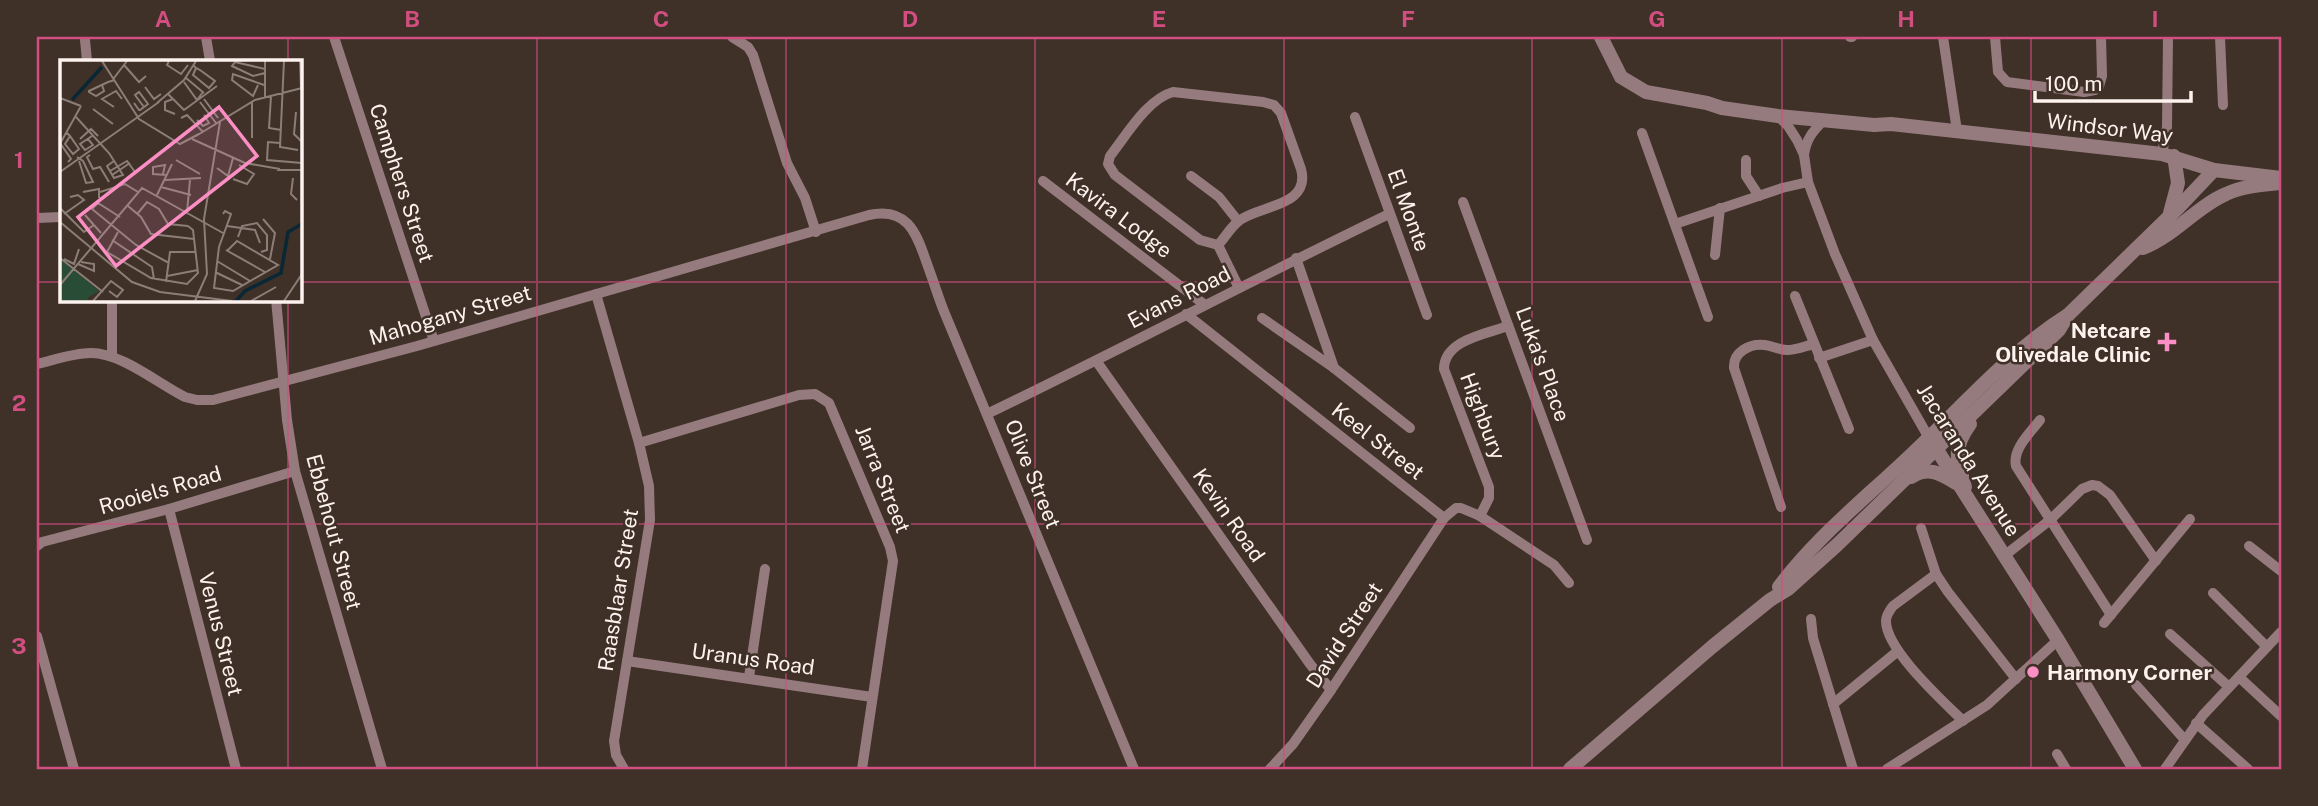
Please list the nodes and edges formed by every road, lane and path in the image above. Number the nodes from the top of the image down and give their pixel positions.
1 (206, 37) edge
2 (334, 37) edge
3 (732, 37) edge
4 (1601, 37) edge
5 (1943, 37) edge
6 (1995, 37) edge
7 (2101, 37) edge
8 (2168, 37) edge
9 (2220, 37) edge
10 (85, 40) dead end
11 (87, 60) edge
12 (210, 60) edge
13 (1707, 103) junction
14 (2223, 105) dead end
15 (1778, 116) junction
16 (1355, 117) dead end
17 (1825, 120) junction
18 (1891, 124) junction
19 (1957, 131) junction
20 (1642, 133) dead end
21 (1804, 155) junction
22 (2168, 155) junction
23 (1746, 160) dead end
24 (2214, 170) junction
25 (1191, 176) dead end
26 (1043, 181) dead end
27 (2281, 181) edge
28 (1808, 182) junction
29 (1759, 196) junction
30 (1463, 201) dead end
31 (1720, 208) junction
32 (879, 213) joint
33 (1389, 214) junction
34 (60, 217) edge
35 (37, 218) edge
36 (2168, 218) junction
37 (1238, 221) junction
38 (1675, 224) junction
39 (816, 232) junction
40 (1218, 245) junction
41 (2133, 252) junction
42 (1715, 255) dead end
43 (1296, 258) junction
44 (1239, 288) junction
45 (596, 295) junction
46 (1795, 296) dead end
47 (112, 301) edge
48 (276, 301) edge
49 (1205, 305) junction
50 (1186, 314) junction
51 (1427, 315) dead end
52 (2068, 315) junction
53 (1708, 317) dead end
54 (1262, 318) dead end
55 (1508, 326) junction
56 (1873, 340) junction
57 (434, 341) junction
58 (1814, 344) junction
59 (112, 356) junction
60 (1819, 358) junction
61 (1097, 362) junction
62 (37, 364) edge
63 (1334, 368) junction
64 (283, 380) junction
65 (1989, 398) junction
66 (987, 414) junction
67 (2040, 420) dead end
68 (1409, 428) dead end
69 (1849, 429) dead end
70 (639, 443) junction
71 (1932, 444) junction
72 (295, 471) junction
73 (1957, 484) junction
74 (1894, 490) junction
75 (1970, 503) junction
76 (1781, 506) dead end
77 (169, 509) junction
78 (1480, 516) junction
79 (1444, 518) junction
80 (2190, 519) dead end
81 (2050, 520) junction
82 (1921, 528) dead end
83 (1587, 540) dead end
84 (37, 546) edge
85 (2249, 546) dead end
86 (2004, 556) junction
87 (2155, 561) junction
88 (765, 569) dead end
89 (2281, 571) edge
90 (1936, 573) junction
91 (1569, 583) dead end
92 (2213, 593) dead end
93 (1770, 600) junction
94 (1811, 619) dead end
95 (2281, 632) edge
96 (2170, 634) dead end
97 (37, 636) edge
98 (2058, 640) junction
99 (2267, 647) junction
100 (1898, 651) junction
101 (628, 661) junction
102 (749, 677) junction
103 (2239, 677) junction
104 (2016, 679) junction
105 (2136, 685) dead end
106 (2229, 687) junction
107 (1331, 690) junction
108 (872, 697) junction
109 (1833, 704) junction
110 (2281, 716) edge
111 (1625, 720) junction
112 (1963, 721) junction
113 (2196, 723) junction
114 (2185, 740) junction
115 (2057, 754) dead end
116 (2240, 767) edge
117 (74, 769) edge
118 (236, 769) edge
119 (382, 769) edge
120 (624, 769) edge
121 (862, 769) edge
122 (1134, 769) edge
123 (1270, 769) edge
124 (1558, 769) edge
125 (1570, 769) edge
126 (1853, 769) edge
127 (1887, 769) edge
128 (2066, 769) edge
129 (2135, 769) edge
130 (2165, 769) edge

1 - 12 street
2 - 57 street, Camphers Street
3 - 39 street
4 - 13 street, Windsor Way
5 - 19 street
6 - 7 street
8 - 22 street
9 - 14 street
10 - 11 street
13 - 15 street, Windsor Way
13 - 18 street, Windsor Way
15 - 17 street, Windsor Way
15 - 21 street, Jacaranda Avenue
16 - 33 street, El Monte
17 - 18 street, Windsor Way
17 - 21 street
18 - 19 street, Windsor Way
19 - 22 street, Windsor Way
20 - 38 street
21 - 28 street, Jacaranda Avenue
22 - 24 street, Windsor Way
22 - 36 street
23 - 29 street
24 - 27 street, Windsor Way
24 - 36 street
25 - 37 street
26 - 49 street, Kavira Lodge
27 - 41 street
28 - 29 street
28 - 56 street, Jacaranda Avenue
29 - 31 street
30 - 55 street, Luka's Place
31 - 38 street
31 - 42 street
32 - 39 street, Mahogany Street
32 - 66 street, Olive Street
33 - 43 street, Evans Road
33 - 51 street, El Monte
34 - 35 street
36 - 41 street
37 - 40 street
37 - 40 street
38 - 53 street
39 - 45 street, Mahogany Street
40 - 44 street
41 - 52 street
43 - 44 street, Evans Road
43 - 63 street
44 - 49 street, Evans Road
45 - 57 street, Mahogany Street
45 - 70 street, Raasblaar Street
46 - 58 street
47 - 59 street
48 - 64 street, Ebbehout Street
49 - 50 street, Evans Road
50 - 61 street, Evans Road
50 - 79 street, Keel Street
52 - 65 street
52 - 71 street
54 - 63 street
55 - 78 street, Highbury
55 - 83 street, Luka's Place
56 - 60 street
56 - 71 street, Jacaranda Avenue
57 - 64 street, Mahogany Street
58 - 60 street
58 - 76 street
59 - 62 street, Mahogany Street
59 - 64 street, Mahogany Street
60 - 69 street
61 - 66 street, Evans Road
61 - 107 street, Kevin Road
63 - 68 street
64 - 72 street, Ebbehout Street
65 - 71 street
65 - 75 street
66 - 122 street, Olive Street
67 - 81 street
70 - 101 street, Raasblaar Street
70 - 108 street, Jarra Street
71 - 73 street, Jacaranda Avenue
71 - 74 street
71 - 93 street
72 - 77 street, Rooiels Road
72 - 119 street, Ebbehout Street
73 - 74 street
73 - 75 street, Jacaranda Avenue
74 - 93 street
75 - 86 street, Jacaranda Avenue
77 - 84 street, Rooiels Road
77 - 118 street, Venus Street
78 - 79 street
78 - 91 street
79 - 107 street, David Street
80 - 87 street
81 - 86 street
81 - 87 street
81 - 87 street
82 - 90 street
85 - 89 street
86 - 98 street, Jacaranda Avenue
88 - 102 street
90 - 100 street
90 - 104 street
92 - 99 street
93 - 111 street
94 - 109 street
95 - 99 street
96 - 106 street
97 - 117 street
98 - 104 street
98 - 129 street, Jacaranda Avenue
99 - 103 street
100 - 109 street
100 - 112 street
101 - 102 street, Uranus Road
101 - 120 street, Raasblaar Street
102 - 108 street, Uranus Road
103 - 106 street
103 - 110 street
104 - 112 street
105 - 114 street
106 - 113 street
107 - 123 street, David Street
108 - 121 street, Jarra Street
109 - 126 street
111 - 124 street
111 - 125 street
112 - 127 street
113 - 114 street
113 - 116 street
114 - 130 street
115 - 128 street

